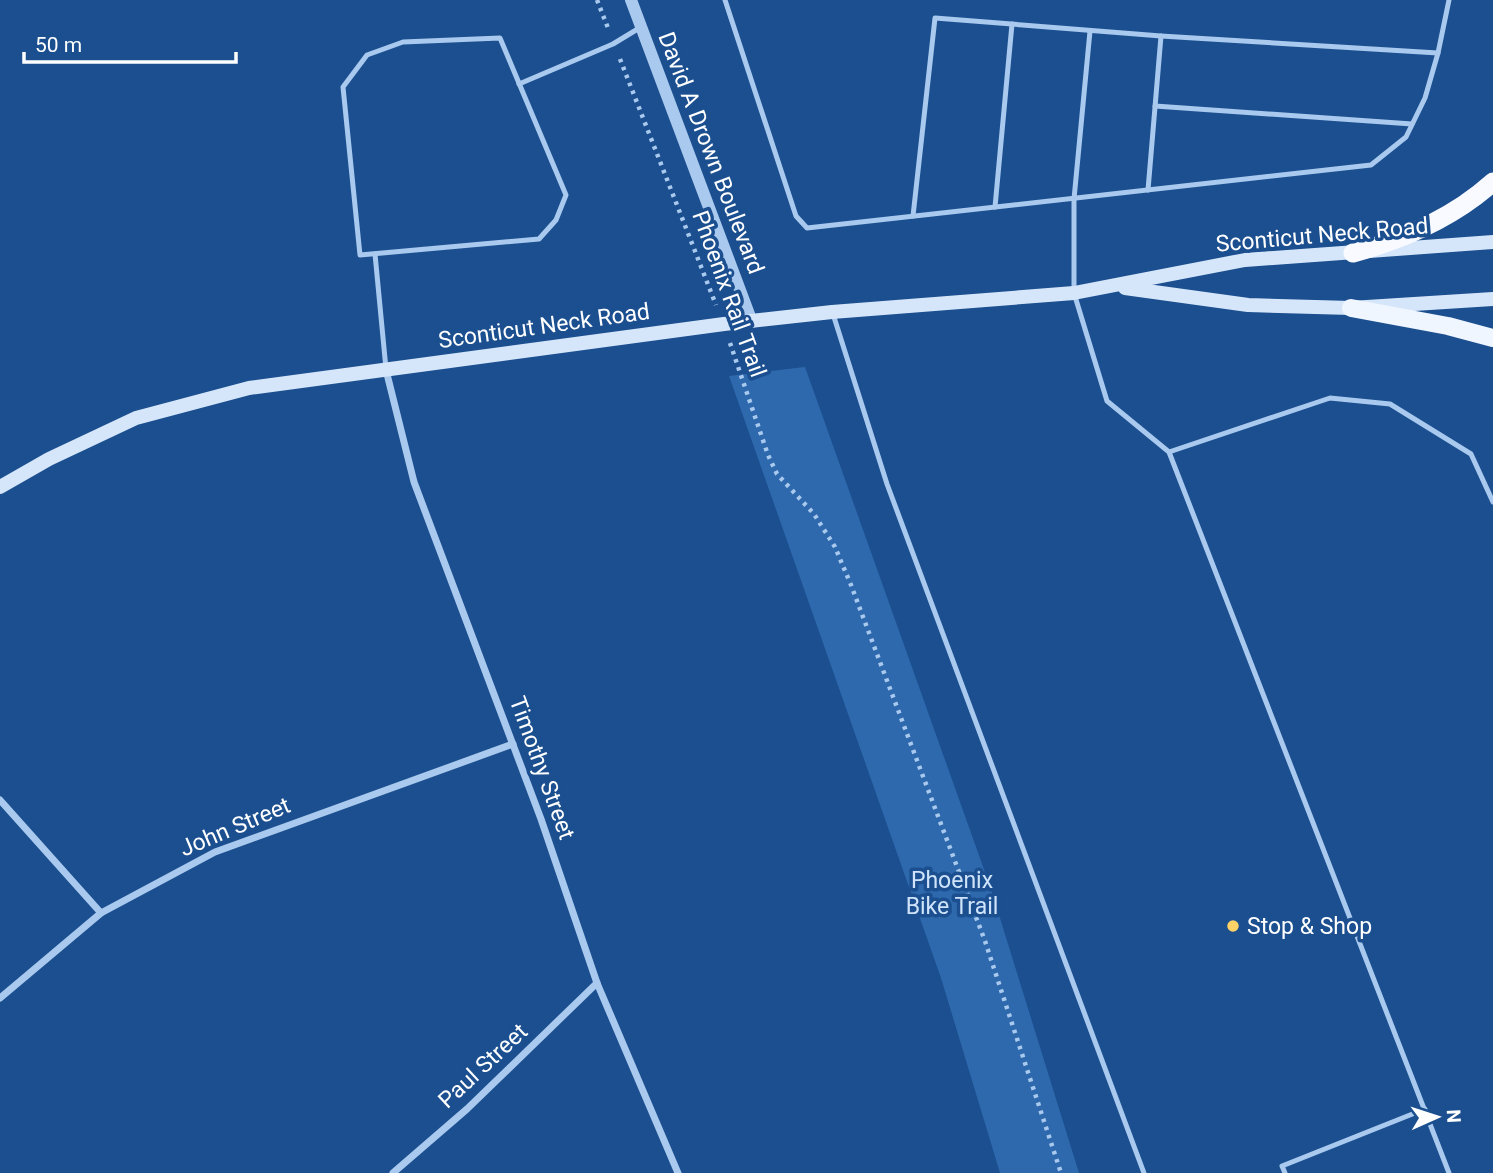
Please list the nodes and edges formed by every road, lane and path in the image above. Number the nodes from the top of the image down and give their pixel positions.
1 (597, 0) edge
2 (631, 0) edge
3 (725, 0) edge
4 (1449, 0) edge
5 (1012, 24) junction
6 (641, 27) junction
7 (1090, 31) junction
8 (1161, 36) junction
9 (614, 44) junction
10 (1438, 53) junction
11 (519, 84) junction
12 (1155, 106) junction
13 (1412, 124) junction
14 (1493, 182) edge
15 (1149, 190) junction
16 (1074, 198) junction
17 (995, 207) junction
18 (912, 216) junction
19 (1493, 242) edge
20 (1353, 253) junction
21 (375, 254) junction
22 (1114, 287) junction
23 (1073, 293) junction
24 (1493, 299) edge
25 (1351, 308) junction
26 (832, 312) junction
27 (752, 321) junction
28 (724, 324) junction
29 (1493, 338) edge
30 (386, 370) junction
31 (1169, 452) junction
32 (0, 487) edge
33 (1493, 502) edge
34 (513, 744) junction
35 (0, 800) edge
36 (101, 913) junction
37 (597, 983) junction
38 (0, 998) edge
39 (1425, 1110) junction
40 (393, 1173) edge
41 (678, 1173) edge
42 (1061, 1173) edge
43 (1144, 1173) edge
44 (1285, 1173) edge
45 (1449, 1173) edge

1 - 9 path, Phoenix Rail Trail
2 - 6 street, David A Drown Boulevard
3 - 18 lane
4 - 10 lane
5 - 7 lane
5 - 17 lane
5 - 18 lane
6 - 9 lane
6 - 27 street, David A Drown Boulevard
7 - 8 lane
7 - 16 lane
8 - 10 lane
8 - 12 lane
9 - 11 lane
9 - 28 path, Phoenix Rail Trail
10 - 13 lane
11 - 21 lane
11 - 21 lane
12 - 13 lane
12 - 15 lane
13 - 15 lane
14 - 20 highway
15 - 16 lane
16 - 17 lane
16 - 23 lane
17 - 18 lane
19 - 20 main road, Sconticut Neck Road
20 - 22 main road, Sconticut Neck Road
21 - 30 lane
22 - 23 main road, Sconticut Neck Road
22 - 25 main road, Sconticut Neck Road
23 - 26 main road, Sconticut Neck Road
23 - 31 lane
24 - 25 main road, Sconticut Neck Road
25 - 29 main road
26 - 27 main road, Sconticut Neck Road
26 - 43 lane
27 - 28 main road, Sconticut Neck Road
28 - 30 main road, Sconticut Neck Road
28 - 42 path, Phoenix Rail Trail
30 - 32 main road, Sconticut Neck Road
30 - 34 street, Timothy Street
31 - 33 lane
31 - 39 lane
34 - 36 street, John Street
34 - 37 street, Timothy Street
35 - 36 street
36 - 38 street, John Street
37 - 40 street, Paul Street
37 - 41 street, Timothy Street
39 - 44 lane
39 - 45 lane

